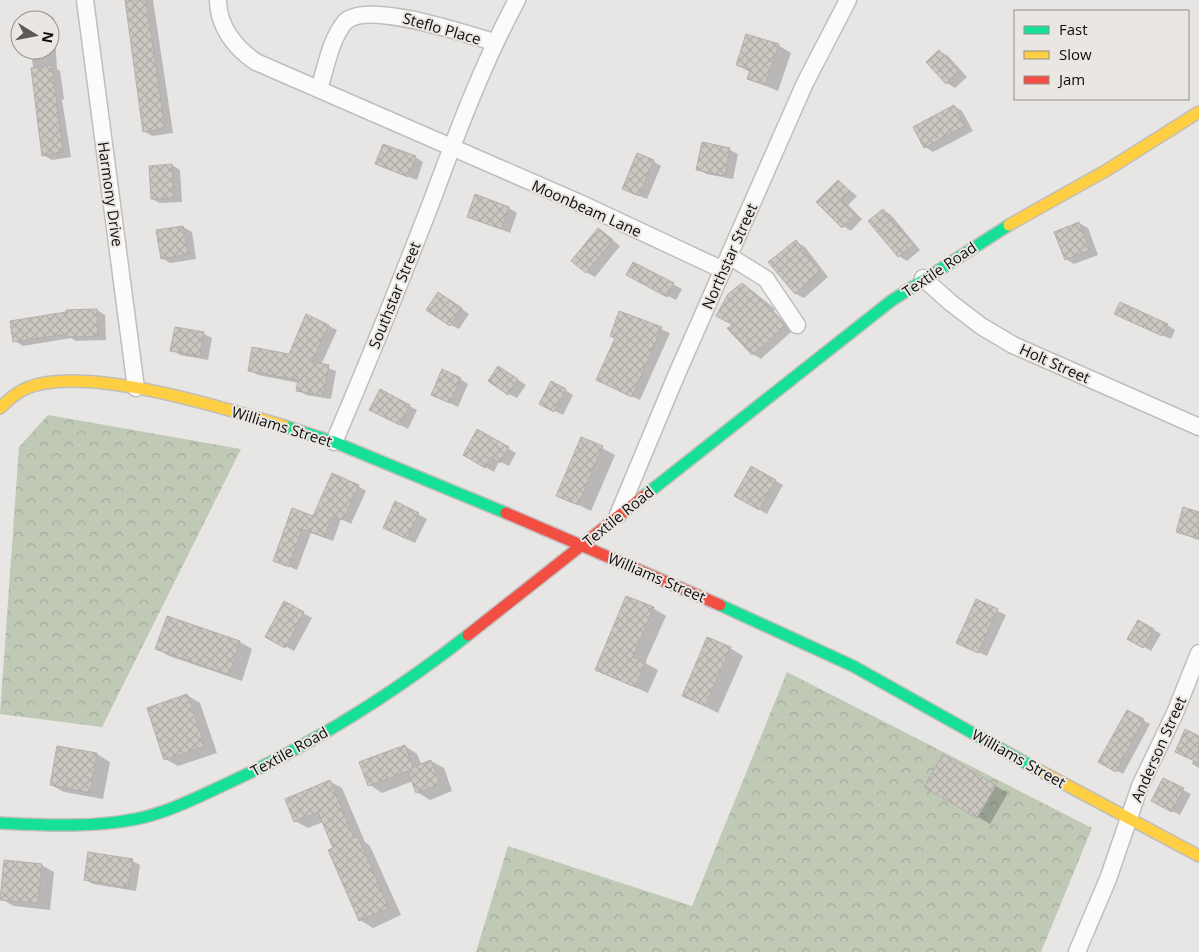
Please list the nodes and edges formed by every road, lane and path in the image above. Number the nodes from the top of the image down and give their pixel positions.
1 (85, 0) edge
2 (218, 0) edge
3 (517, 0) edge
4 (848, 0) edge
5 (494, 42) junction
6 (319, 89) junction
7 (1199, 112) edge
8 (451, 147) junction
9 (726, 263) junction
10 (923, 278) junction
11 (796, 325) dead end
12 (136, 388) junction
13 (0, 408) edge
14 (1199, 427) edge
15 (334, 442) junction
16 (618, 517) junction
17 (582, 545) junction
18 (1199, 653) edge
19 (1128, 818) junction
20 (0, 823) edge
21 (1199, 856) edge
22 (1077, 952) edge

1 - 12 street, Harmony Drive
2 - 6 street
3 - 5 street, Southstar Street
4 - 9 street, Northstar Street
5 - 6 street, Steflo Place
5 - 8 street, Southstar Street
6 - 8 street
7 - 10 street, Textile Road
8 - 9 street, Moonbeam Lane
8 - 15 street, Southstar Street
9 - 11 street, Moonbeam Lane
9 - 16 street, Northstar Street
10 - 14 street, Holt Street
10 - 16 street, Textile Road
12 - 13 street, Williams Street
12 - 15 street, Williams Street
15 - 17 street, Williams Street
16 - 17 street, Textile Road
17 - 19 street, Williams Street
17 - 20 street, Textile Road
18 - 19 street, Anderson Street
19 - 21 street, Williams Street
19 - 22 street, Anderson Street

